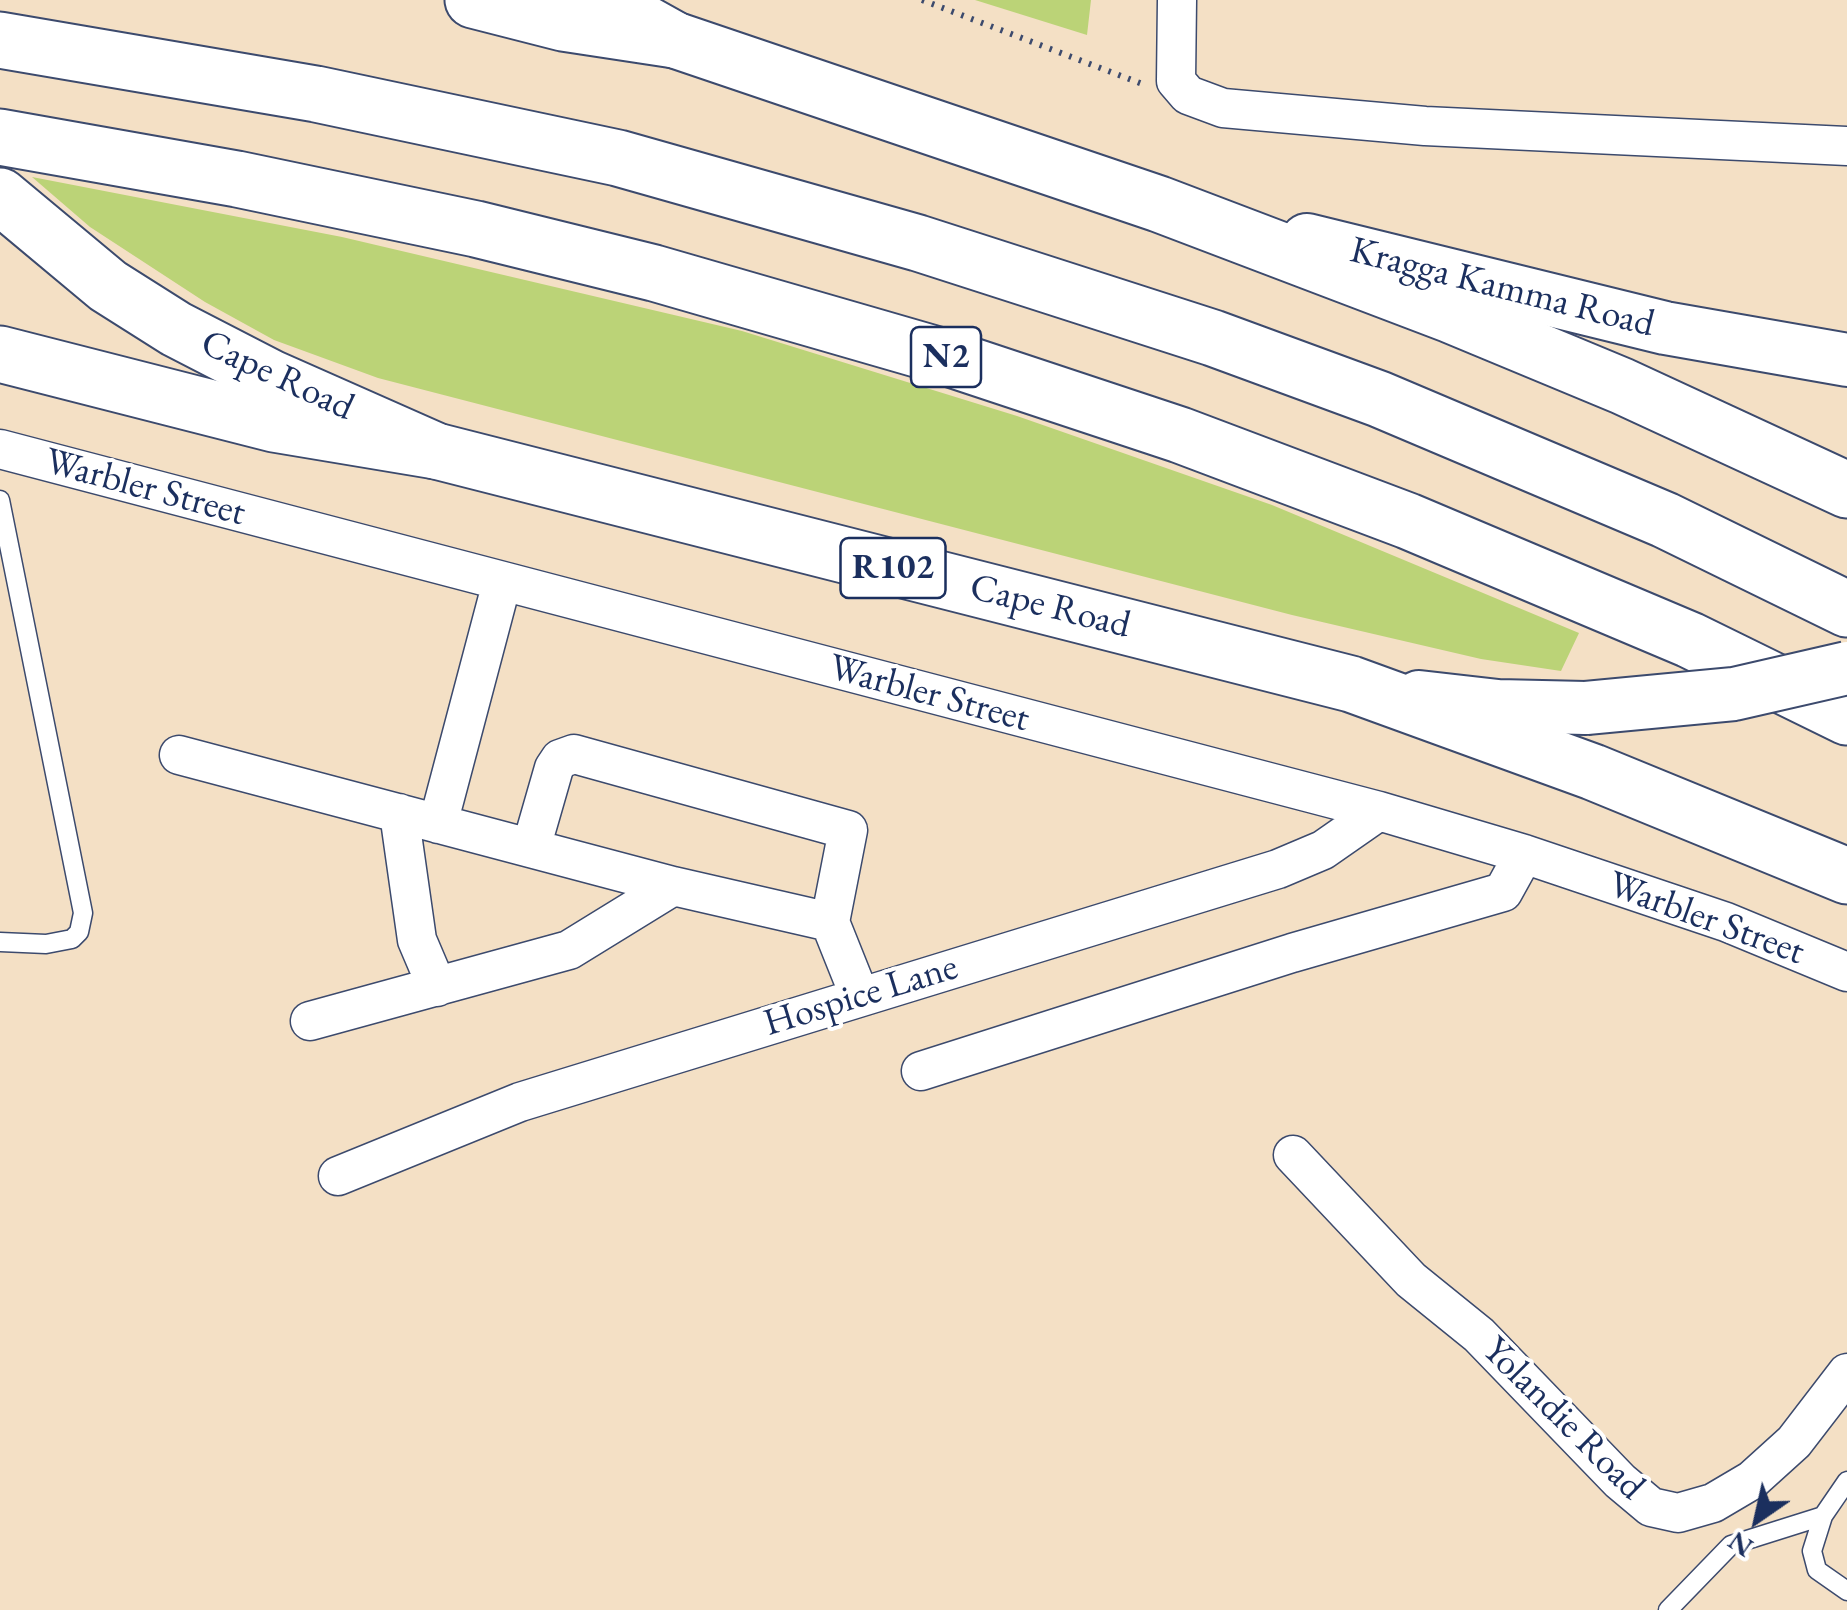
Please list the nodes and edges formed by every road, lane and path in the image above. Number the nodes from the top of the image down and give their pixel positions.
1 (474, 0) edge
2 (603, 0) edge
3 (922, 0) edge
4 (1177, 0) edge
5 (0, 40) edge
6 (675, 40) junction
7 (1188, 94) junction
8 (0, 137) edge
9 (1847, 146) edge
10 (0, 196) edge
11 (1159, 204) junction
12 (0, 354) edge
13 (1847, 360) edge
14 (0, 449) edge
15 (436, 451) junction
16 (1847, 490) edge
17 (0, 500) edge
18 (502, 582) junction
19 (1847, 609) edge
20 (1847, 668) edge
21 (1351, 684) junction
22 (1847, 717) edge
23 (179, 755) dead end
24 (1379, 812) junction
25 (398, 813) junction
26 (438, 824) junction
27 (531, 848) junction
28 (1524, 854) junction
29 (1847, 876) edge
30 (673, 886) junction
31 (830, 922) junction
32 (0, 942) edge
33 (1847, 972) edge
34 (437, 988) junction
35 (860, 996) junction
36 (310, 1021) dead end
37 (921, 1071) dead end
38 (1293, 1155) dead end
39 (338, 1176) dead end
40 (1847, 1373) edge
41 (1847, 1481) edge
42 (1823, 1516) junction
43 (1847, 1591) edge
44 (1668, 1610) edge

1 - 6 main road
2 - 6 main road
3 - 7 path
4 - 7 street
5 - 19 main road
6 - 11 main road
7 - 9 street
8 - 22 main road, N2
10 - 15 main road, Cape Road / R102
11 - 13 main road, Kragga Kamma Road
11 - 16 main road
12 - 15 main road
14 - 18 street, Warbler Street
15 - 21 main road, Cape Road / R102
17 - 32 lane
18 - 24 street, Warbler Street
18 - 26 street
20 - 21 main road, bridge
21 - 29 main road, Cape Road / R102
23 - 25 street
24 - 28 street, Warbler Street
24 - 35 street, Hospice Lane
25 - 26 street
25 - 34 street
26 - 27 street
27 - 30 street
27 - 31 street
28 - 33 street, Warbler Street
28 - 37 street
30 - 31 street
30 - 34 street
31 - 35 street
34 - 36 street
35 - 39 street, Hospice Lane
38 - 40 street, Yolandie Road
41 - 42 lane
42 - 43 lane
42 - 44 lane

